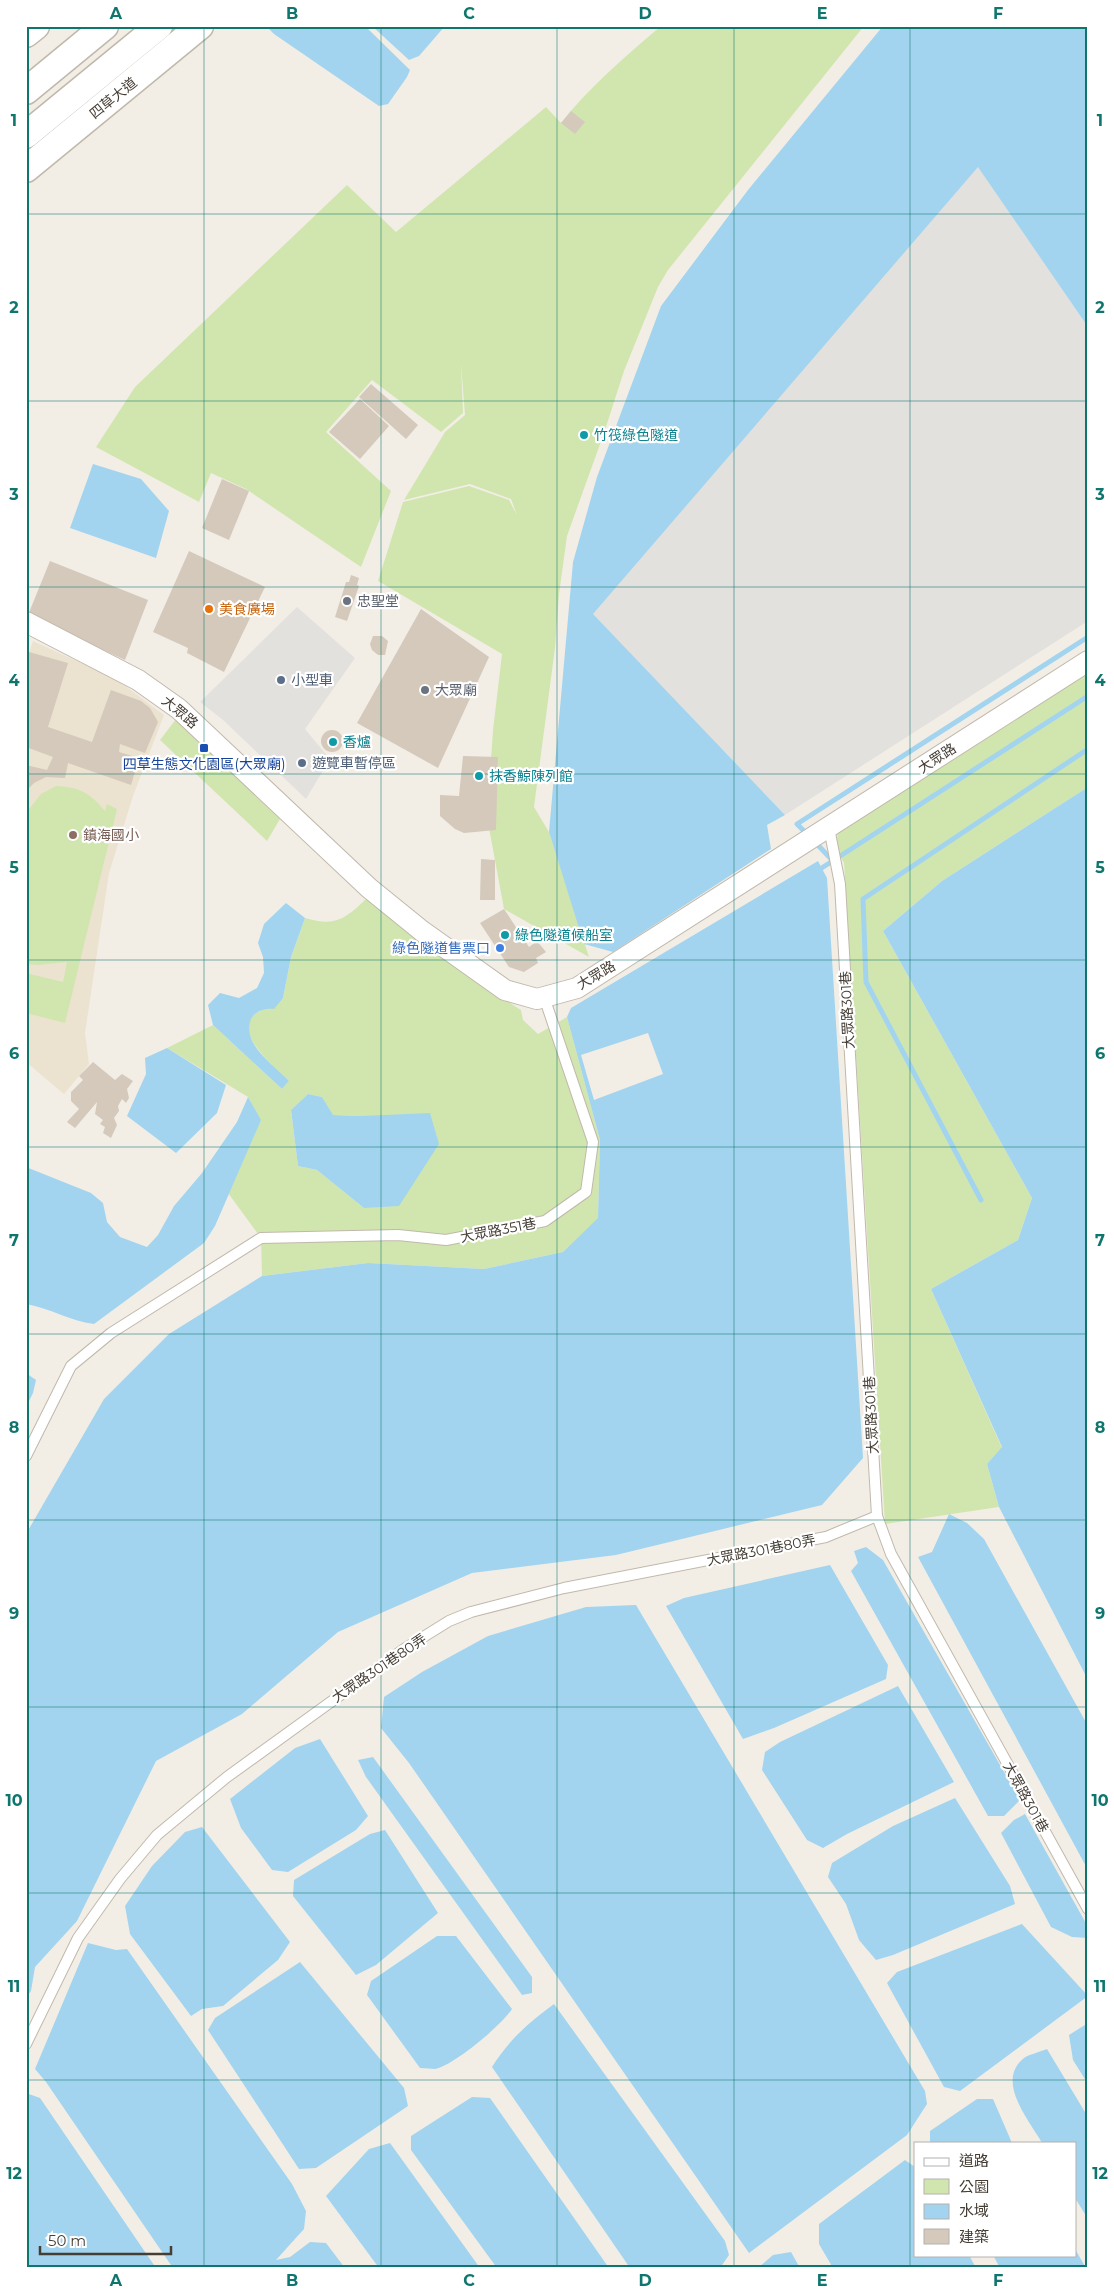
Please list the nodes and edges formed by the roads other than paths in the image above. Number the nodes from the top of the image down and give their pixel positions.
1 (36, 26) edge
2 (105, 26) edge
3 (159, 26) edge
4 (200, 26) edge
5 (26, 34) edge
6 (26, 91) edge
7 (26, 135) edge
8 (26, 169) edge
9 (26, 622) edge
10 (1088, 661) edge
11 (829, 828) junction
12 (544, 997) junction
13 (26, 1456) edge
14 (877, 1516) junction
15 (1088, 1909) edge
16 (26, 2044) edge

1 - 5 street
2 - 6 street
3 - 7 street, 四草大道
4 - 8 street, 四草大道
9 - 12 street, 大眾路
10 - 11 street, 大眾路
11 - 12 street, 大眾路
11 - 14 lane, 大眾路301巷
12 - 13 lane, 大眾路351巷
14 - 15 lane, 大眾路301巷
14 - 16 lane, 大眾路301巷80弄

